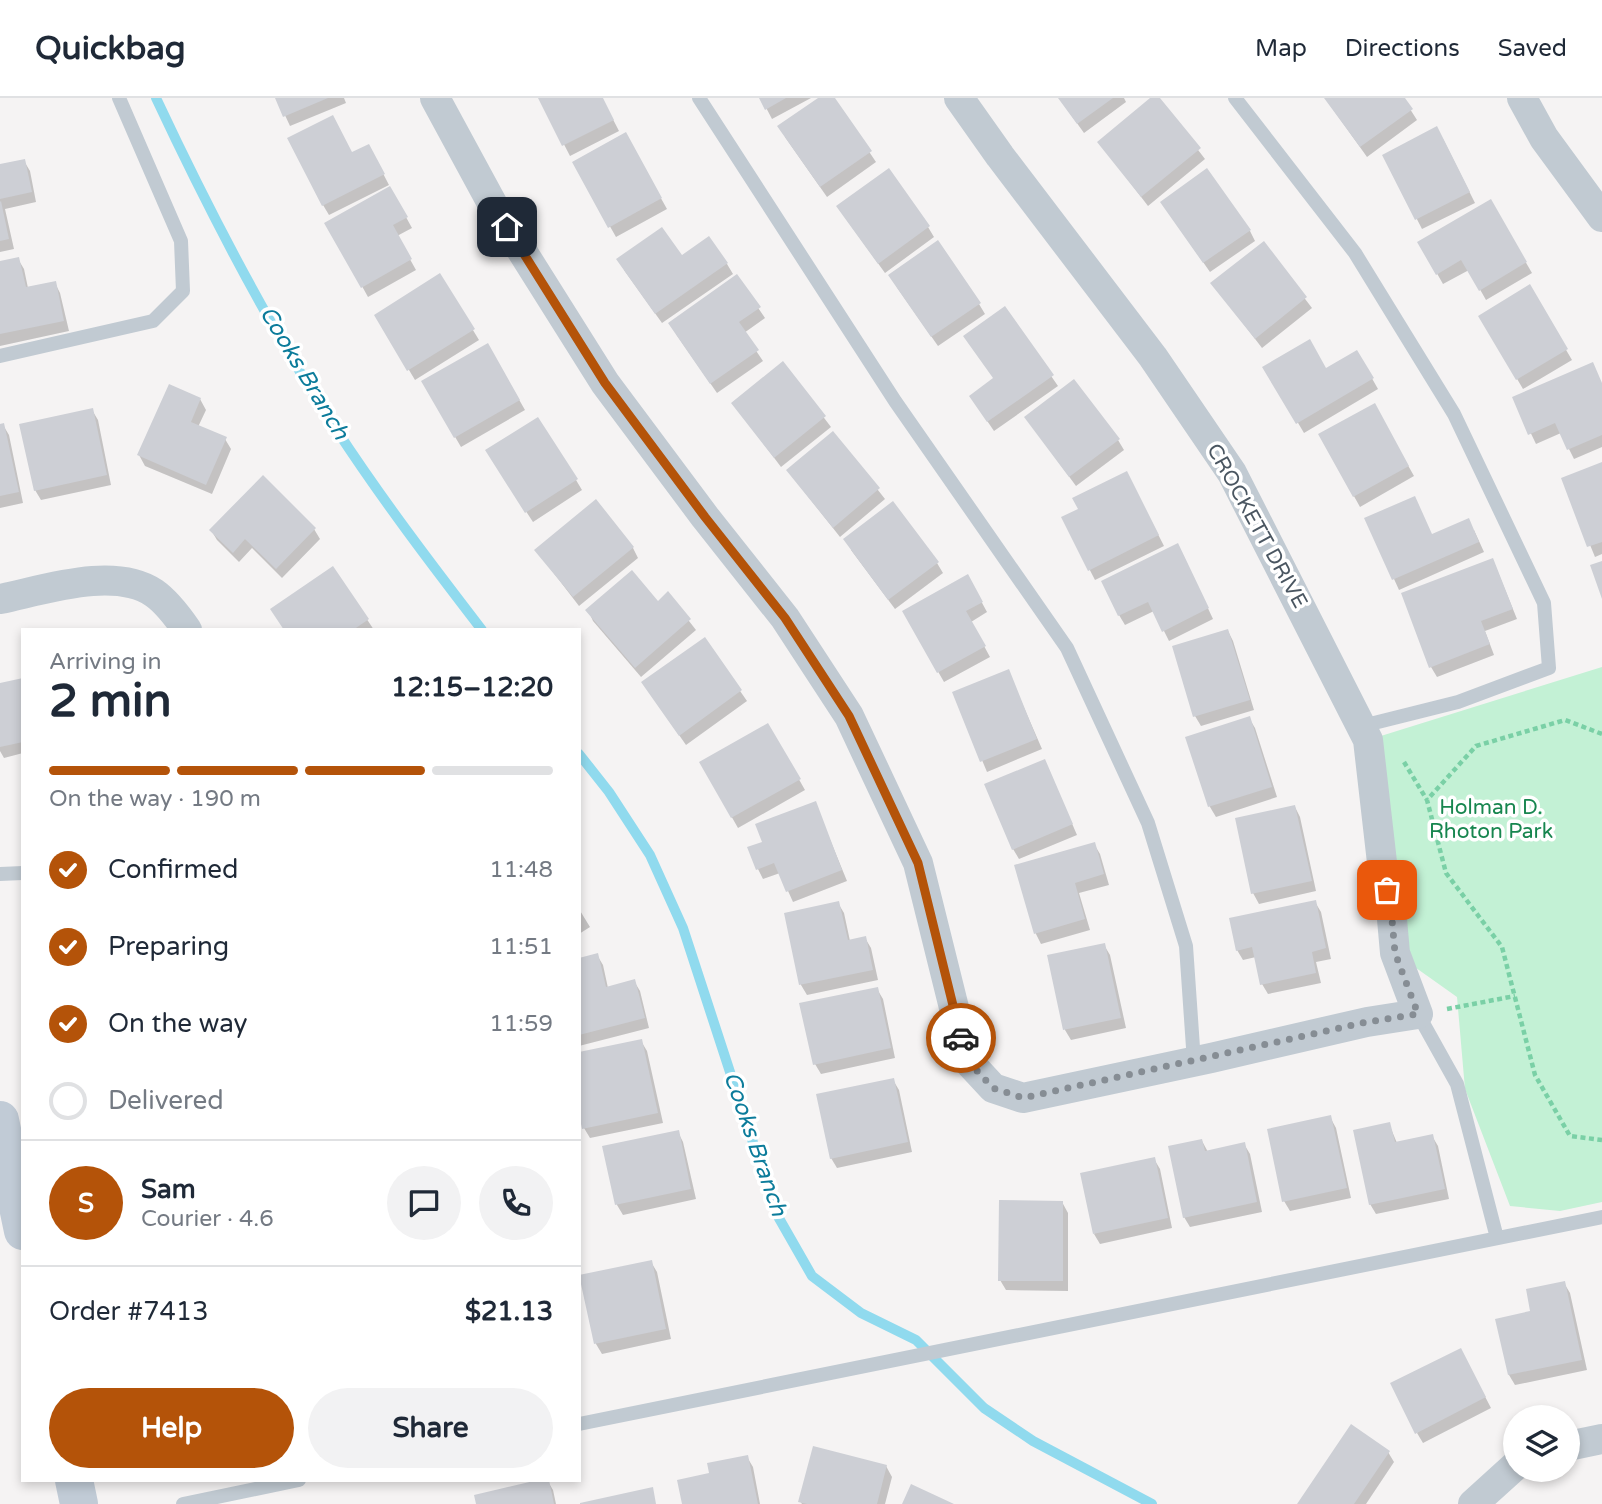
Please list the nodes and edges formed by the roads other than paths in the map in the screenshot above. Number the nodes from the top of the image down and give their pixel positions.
1 (119, 98) edge
2 (435, 98) edge
3 (699, 98) edge
4 (959, 98) edge
5 (1235, 98) edge
6 (1522, 98) edge
7 (1602, 217) edge
8 (0, 355) edge
9 (0, 599) edge
10 (186, 628) edge
11 (1362, 726) junction
12 (21, 873) edge
13 (0, 874) edge
14 (1418, 1014) junction
15 (1194, 1062) junction
16 (0, 1120) edge
17 (1602, 1217) edge
18 (21, 1221) edge
19 (1497, 1238) junction
20 (581, 1424) edge
21 (1602, 1439) edge
22 (1580, 1444) edge
23 (1503, 1477) edge
24 (74, 1482) edge
25 (289, 1482) edge
26 (79, 1504) edge
27 (183, 1504) edge
28 (1473, 1504) edge

1 - 8 lane
2 - 15 street
3 - 15 lane
4 - 11 street, CROCKETT DRIVE
5 - 11 lane
6 - 7 street
9 - 10 street
11 - 14 street, CROCKETT DRIVE
12 - 13 lane
14 - 15 street
14 - 19 lane
16 - 18 street
17 - 19 lane
19 - 20 lane
21 - 22 street
23 - 28 street
24 - 26 street
25 - 27 lane

